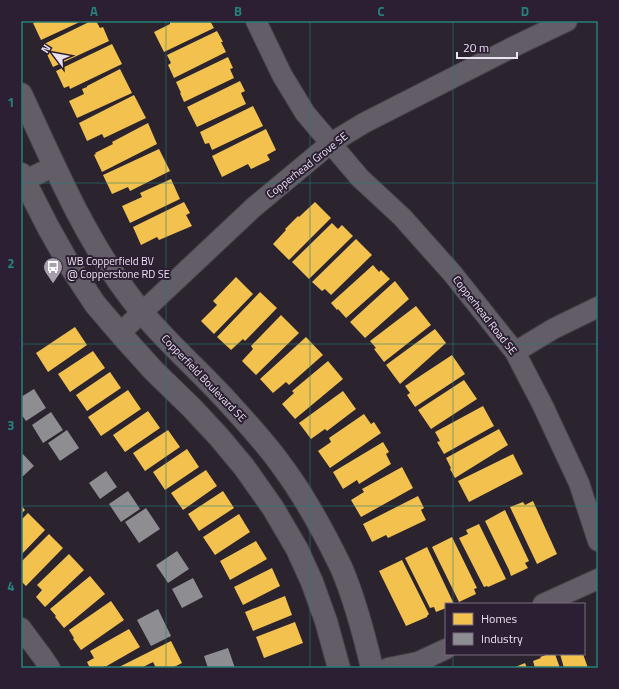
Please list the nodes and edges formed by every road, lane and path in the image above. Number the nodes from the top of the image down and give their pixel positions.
1 (256, 21) edge
2 (567, 21) edge
3 (21, 94) edge
4 (331, 143) junction
5 (55, 166) junction
6 (22, 179) edge
7 (598, 307) edge
8 (142, 313) junction
9 (120, 333) junction
10 (515, 352) junction
11 (598, 541) edge
12 (598, 578) edge
13 (545, 603) edge
14 (21, 628) edge
15 (445, 649) edge
16 (50, 668) edge
17 (339, 668) edge
18 (372, 668) edge
19 (388, 668) edge

1 - 4 street, Copperhead Road SE
2 - 4 street, Copperhead Grove SE
3 - 5 street, Copperfield Boulevard SE
4 - 8 street, Copperhead Grove SE
4 - 10 street, Copperhead Road SE
5 - 6 street
5 - 8 street, Copperfield Boulevard SE
6 - 9 street
7 - 10 street
8 - 9 street, Copperhead Grove SE
8 - 18 street, Copperfield Boulevard SE
9 - 17 street
10 - 11 street, Copperhead Road SE
12 - 13 street
14 - 16 street
15 - 19 street

